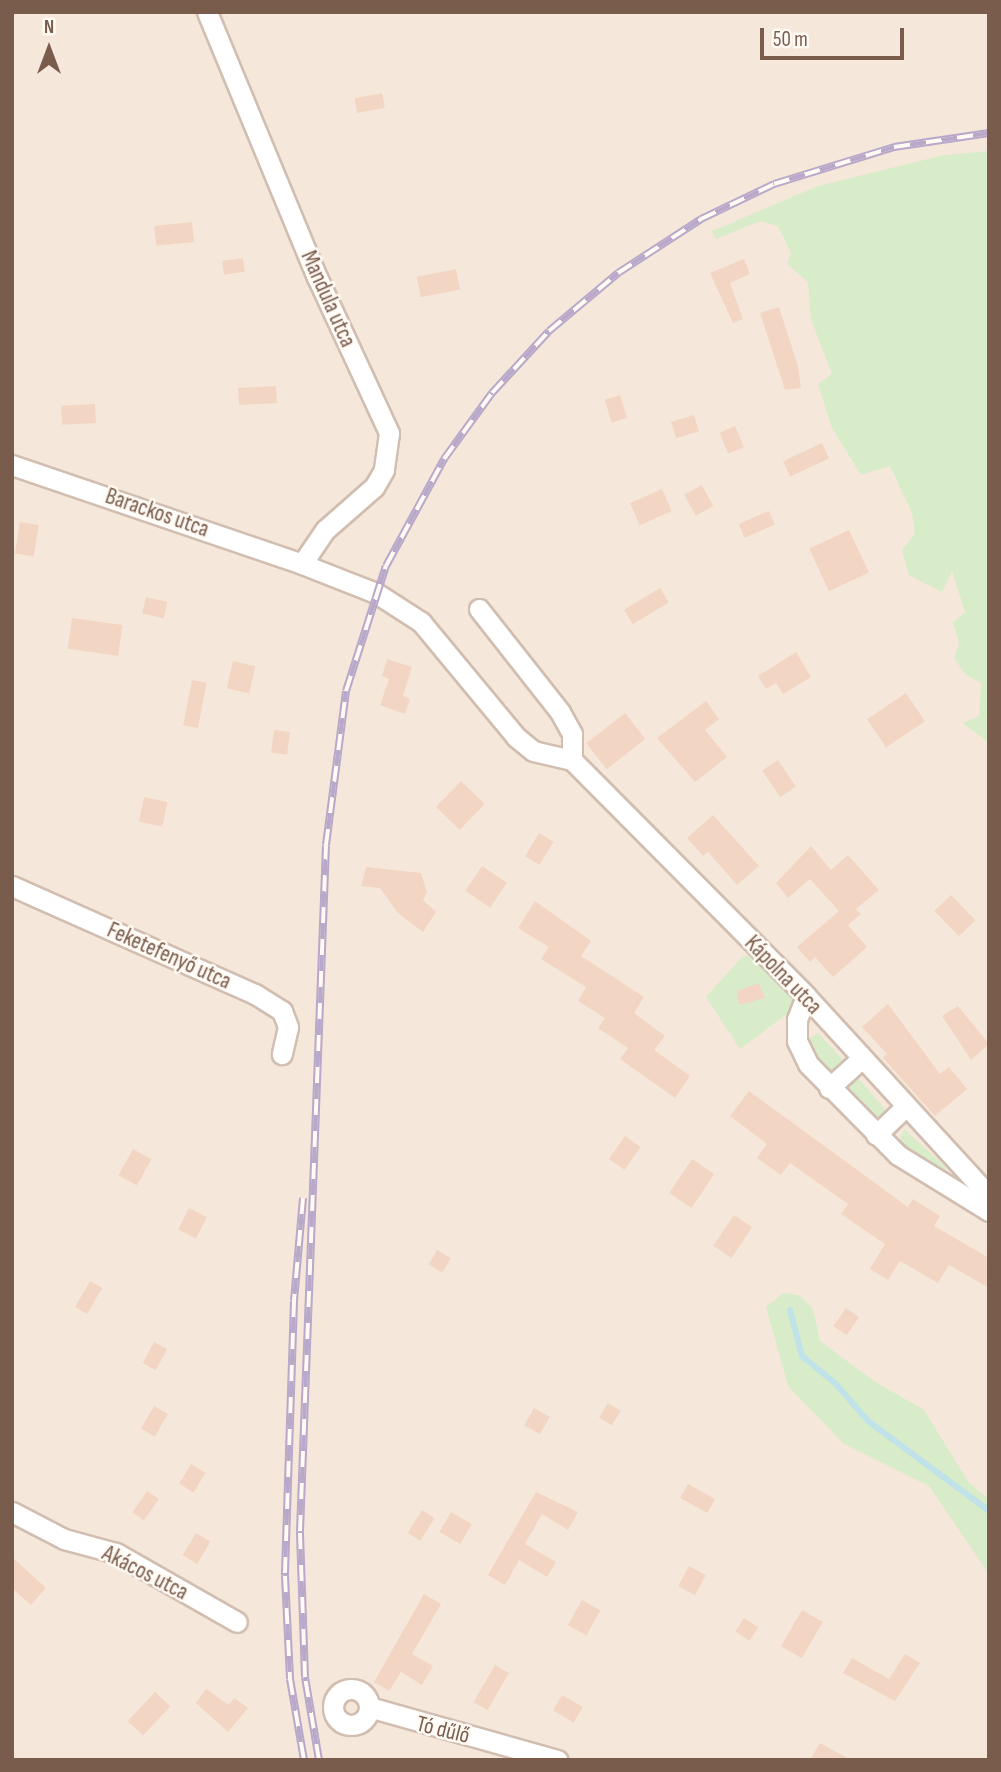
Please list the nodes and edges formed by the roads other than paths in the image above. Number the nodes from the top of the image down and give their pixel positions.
1 (206, 12) edge
2 (12, 465) edge
3 (302, 564) junction
4 (478, 609) dead end
5 (572, 760) junction
6 (12, 886) edge
7 (806, 996) junction
8 (282, 1054) dead end
9 (861, 1059) junction
10 (829, 1088) junction
11 (905, 1108) junction
12 (876, 1135) junction
13 (989, 1196) edge
14 (989, 1210) edge
15 (12, 1512) edge
16 (237, 1622) dead end
17 (369, 1707) dead end
18 (558, 1760) edge

1 - 3 street, Mandula utca
2 - 3 street, Barackos utca
3 - 5 street, Barackos utca
4 - 5 street
5 - 7 street, Kápolna utca
6 - 8 street, Feketefenyő utca
7 - 9 street, Kápolna utca
7 - 10 street
9 - 10 street
9 - 11 street, Kápolna utca
10 - 12 street
11 - 12 street
11 - 13 street, Kápolna utca
12 - 14 street
15 - 16 street, Akácos utca
17 - 18 street, Tó dűlő

